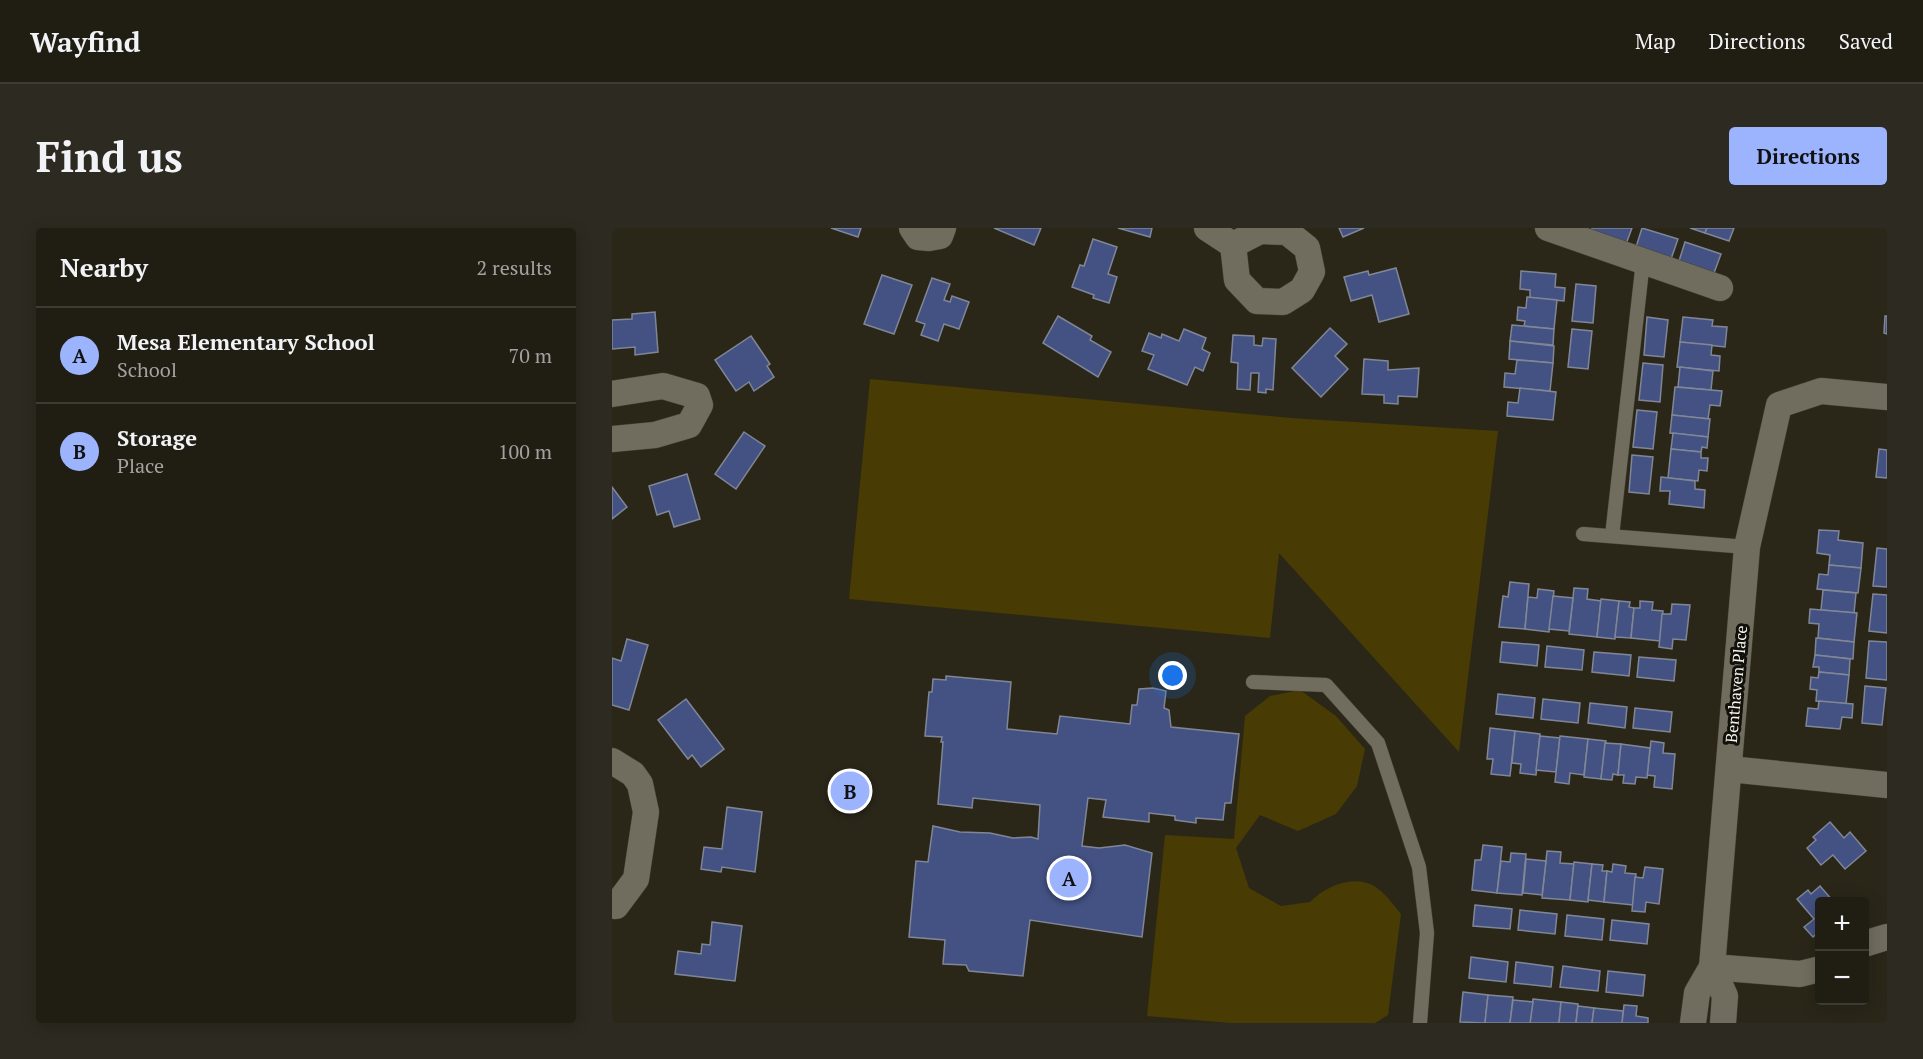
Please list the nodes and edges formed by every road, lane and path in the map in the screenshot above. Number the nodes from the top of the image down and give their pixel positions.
1 (912, 228) edge
2 (943, 228) edge
3 (1207, 228) edge
4 (1548, 228) edge
5 (1233, 245) dead end
6 (1643, 261) junction
7 (1720, 288) dead end
8 (612, 394) edge
9 (1887, 397) edge
10 (612, 439) edge
11 (1583, 534) dead end
12 (1612, 536) junction
13 (1747, 548) junction
14 (1253, 682) dead end
15 (612, 762) edge
16 (1729, 769) junction
17 (1887, 785) edge
18 (616, 906) dead end
19 (1887, 937) edge
20 (1869, 942) edge
21 (1712, 967) junction
22 (1815, 970) edge
23 (1420, 1023) edge
24 (1693, 1023) edge
25 (1723, 1023) edge

1 - 2 street
3 - 5 street
4 - 6 street
6 - 7 street
6 - 12 lane
8 - 10 street
9 - 13 street, Benthaven Place
11 - 12 lane
12 - 13 lane
13 - 16 street, Benthaven Place
14 - 23 lane
15 - 18 street
16 - 17 street
16 - 21 street, Benthaven Place
19 - 20 street
21 - 22 street
21 - 24 street, Benthaven Place
21 - 25 street, Benthaven Place

